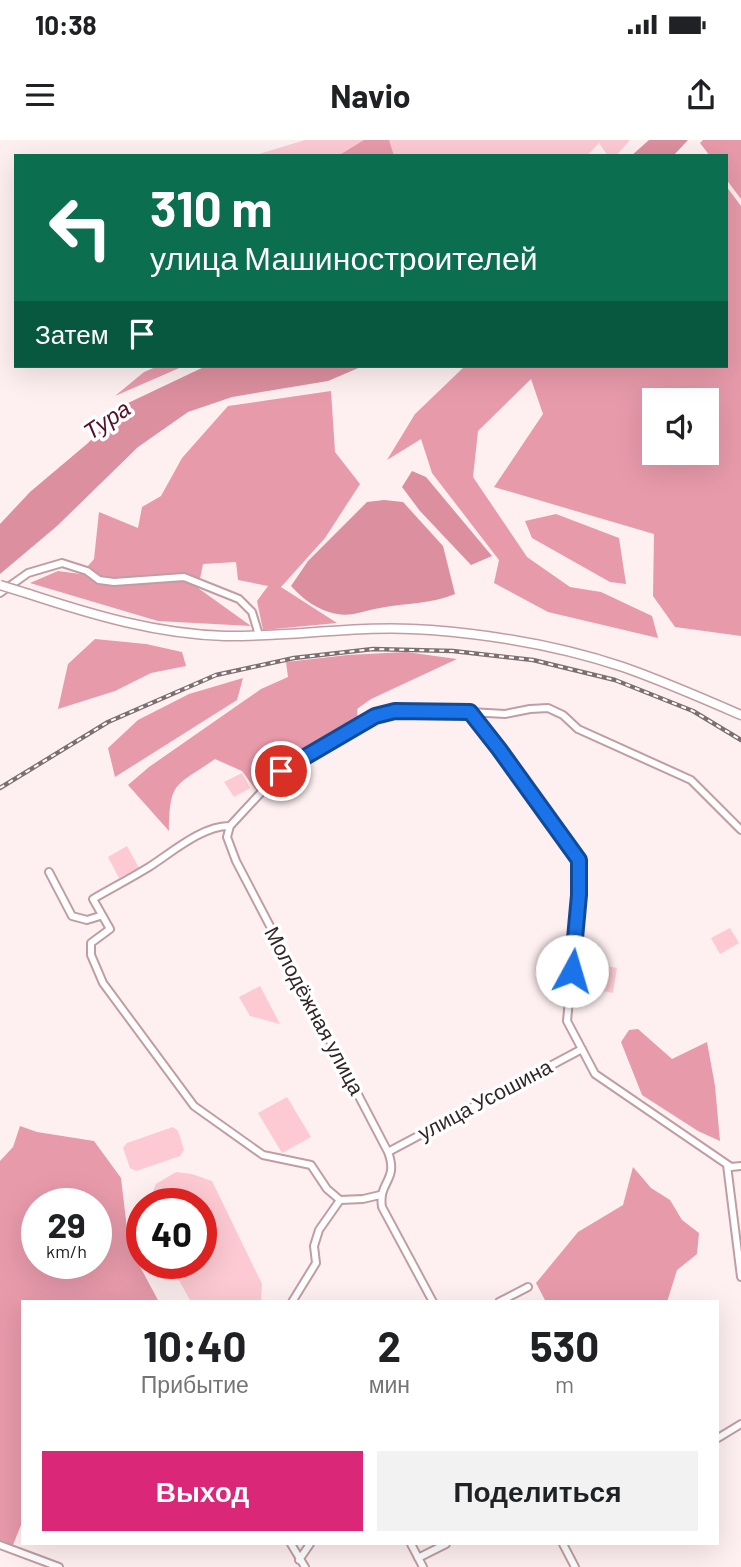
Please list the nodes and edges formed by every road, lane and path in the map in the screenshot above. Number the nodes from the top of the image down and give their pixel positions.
1 (0, 585) edge
2 (0, 593) edge
3 (259, 635) junction
4 (470, 712) junction
5 (741, 715) edge
6 (230, 826) junction
7 (741, 830) edge
8 (49, 872) dead end
9 (100, 916) junction
10 (582, 1049) junction
11 (388, 1152) junction
12 (727, 1165) junction
13 (741, 1166) edge
14 (380, 1195) junction
15 (340, 1200) junction
16 (741, 1277) edge
17 (528, 1287) dead end
18 (293, 1300) edge
19 (432, 1300) edge
20 (503, 1300) edge
21 (741, 1424) edge
22 (719, 1437) edge
23 (0, 1545) edge
24 (292, 1545) edge
25 (309, 1545) edge
26 (412, 1545) edge
27 (444, 1545) edge
28 (564, 1545) edge
29 (418, 1558) junction
30 (299, 1560) junction
31 (60, 1567) edge
32 (305, 1567) edge
33 (423, 1567) edge
34 (575, 1567) edge

1 - 3 main road, bridge
2 - 3 street
3 - 5 main road
4 - 6 street
4 - 7 street
4 - 10 street
6 - 9 street
6 - 11 street, Молодёжная улица
8 - 9 street
9 - 15 street
10 - 11 street, улица Усошина
10 - 12 street
11 - 14 street
12 - 13 street
12 - 16 street
14 - 15 street
14 - 19 street
15 - 18 street
17 - 20 street
21 - 22 street
23 - 31 street
24 - 30 street
25 - 30 street
26 - 29 street
27 - 29 street
28 - 34 street
29 - 33 street
30 - 32 street

